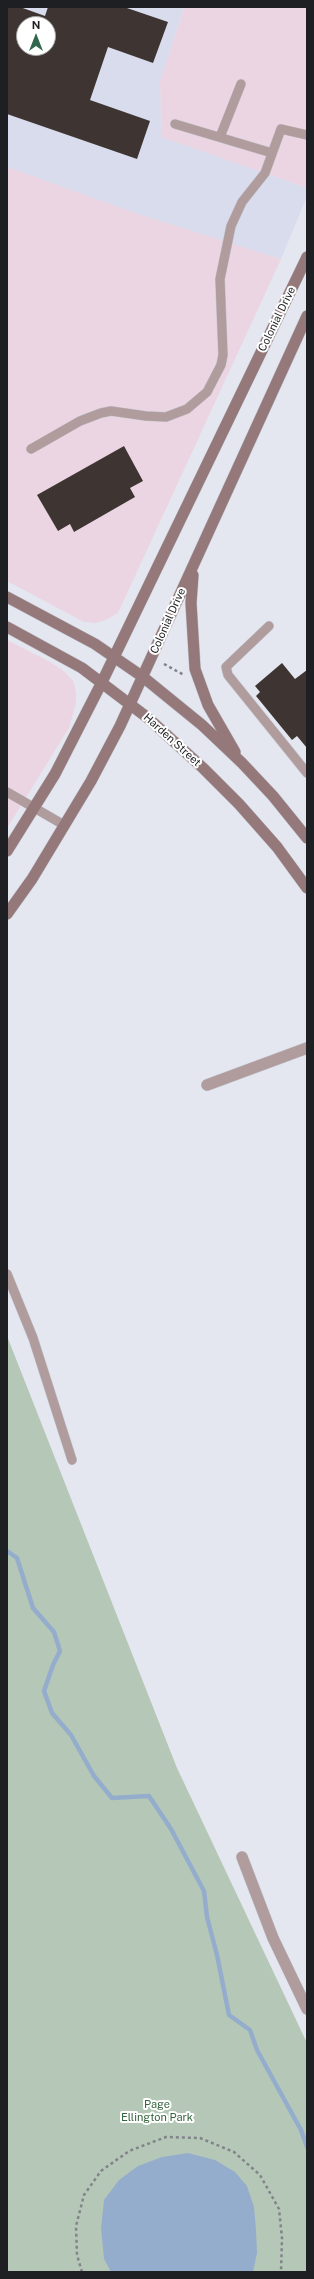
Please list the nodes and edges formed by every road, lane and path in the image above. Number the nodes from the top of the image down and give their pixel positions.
1 (241, 84) dead end
2 (175, 124) dead end
3 (307, 135) edge
4 (220, 138) junction
5 (272, 153) junction
6 (307, 257) edge
7 (307, 316) edge
8 (31, 449) dead end
9 (194, 566) junction
10 (7, 597) edge
11 (269, 626) dead end
12 (7, 627) edge
13 (115, 657) junction
14 (164, 664) dead end
15 (186, 676) dead end
16 (143, 677) junction
17 (102, 682) junction
18 (131, 704) junction
19 (242, 763) junction
20 (307, 773) edge
21 (7, 792) edge
22 (34, 808) junction
23 (64, 825) junction
24 (307, 838) edge
25 (7, 851) edge
26 (307, 888) edge
27 (7, 914) edge
28 (307, 1048) edge
29 (207, 1085) dead end
30 (7, 1274) edge
31 (72, 1460) dead end
32 (242, 1856) dead end
33 (307, 2008) edge
34 (82, 2272) edge
35 (281, 2272) edge

1 - 4 lane
2 - 4 lane
3 - 5 lane
4 - 5 lane
5 - 8 lane
6 - 13 main road, Colonial Drive
7 - 9 main road, Colonial Drive
9 - 16 main road, Colonial Drive
9 - 19 main road
10 - 13 main road
11 - 20 lane
12 - 17 main road, Harden Street
13 - 16 main road
13 - 17 main road, Colonial Drive
14 - 15 path
16 - 18 main road, Colonial Drive
16 - 19 main road
17 - 18 main road, Harden Street
17 - 22 main road, Colonial Drive
18 - 23 main road, Colonial Drive
18 - 26 main road, Harden Street
19 - 24 main road
21 - 22 lane
22 - 23 lane
22 - 25 main road, Colonial Drive
23 - 27 main road, Colonial Drive
28 - 29 street
30 - 31 lane
32 - 33 street
34 - 35 path

